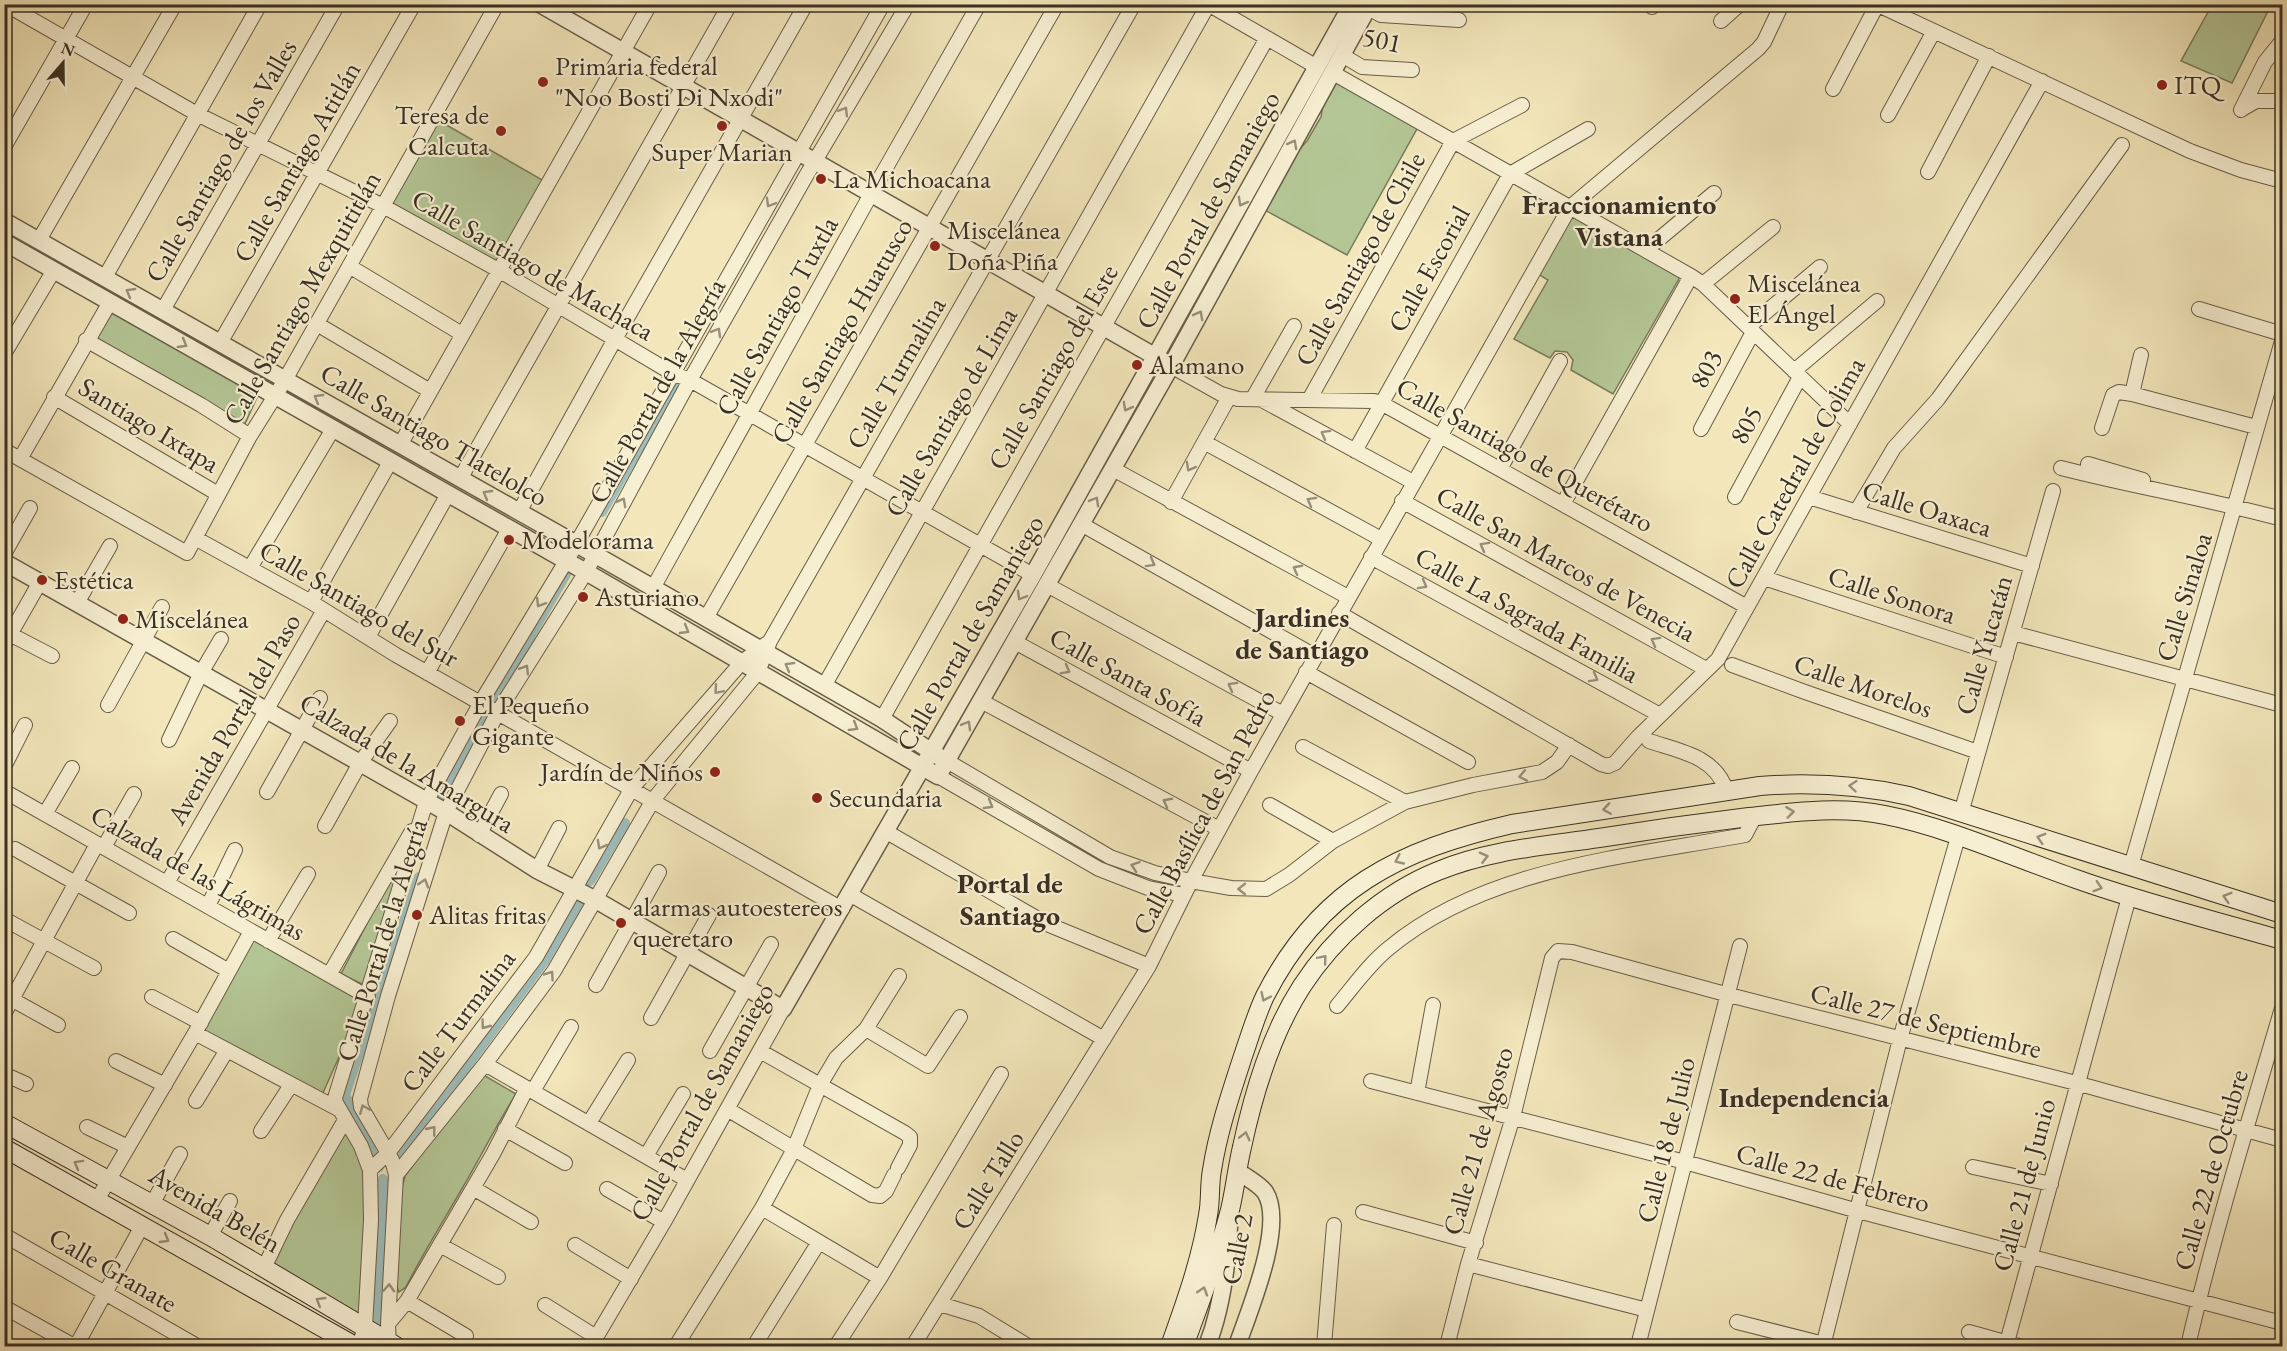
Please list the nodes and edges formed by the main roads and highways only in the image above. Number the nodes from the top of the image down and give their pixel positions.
1 (2283, 914) edge
2 (2283, 940) edge
3 (4, 1124) edge
4 (4, 1148) edge
5 (392, 1345) edge
6 (357, 1347) edge
7 (1170, 1347) edge
8 (1184, 1347) edge

1 -> 7 main road
8 -> 2 main road
5 -> 3 main road, Avenida Belén
4 -> 6 main road, Avenida Belén

